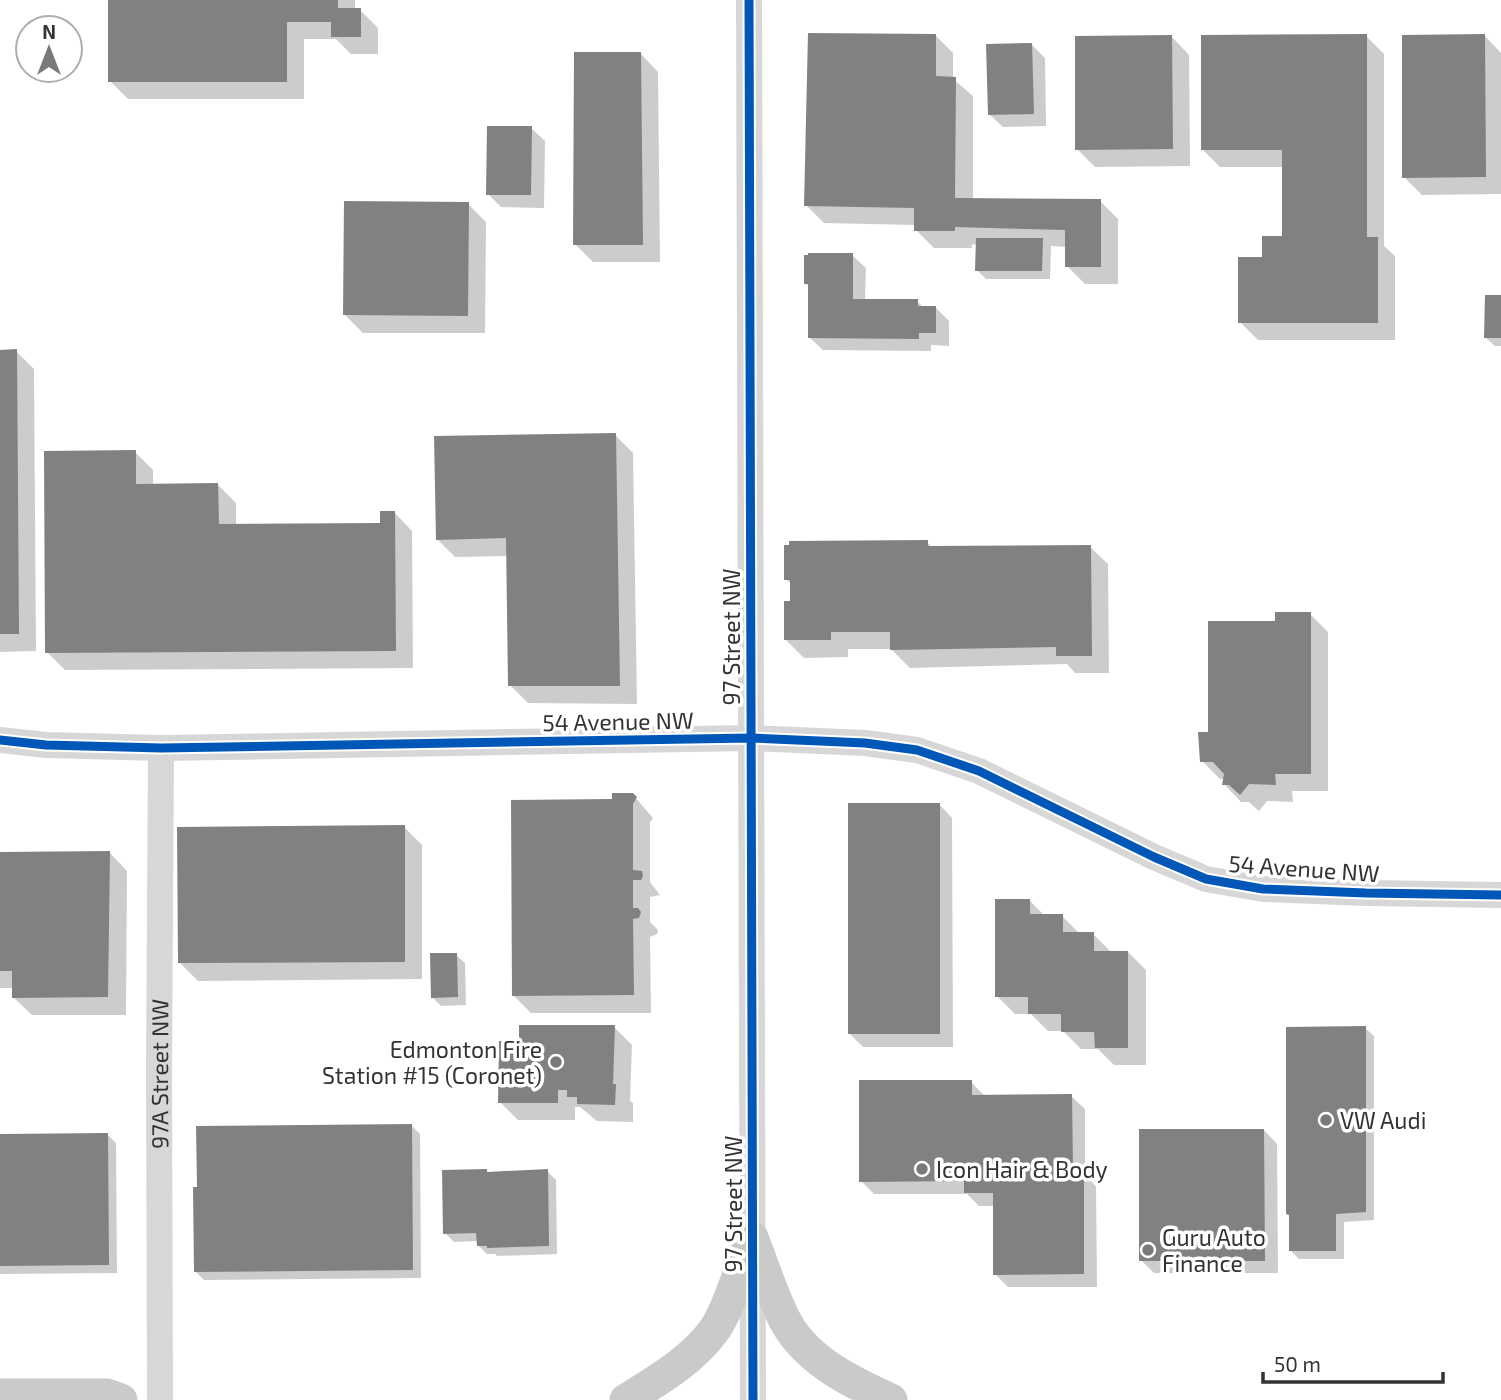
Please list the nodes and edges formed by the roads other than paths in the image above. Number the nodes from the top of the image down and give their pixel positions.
1 (749, 0) edge
2 (751, 738) junction
3 (0, 740) edge
4 (161, 748) junction
5 (1501, 895) edge
6 (751, 1238) junction
7 (0, 1395) edge
8 (121, 1400) edge
9 (160, 1400) edge
10 (626, 1400) edge
11 (753, 1400) edge
12 (891, 1400) edge

1 - 2 street, 97 Street NW
2 - 4 street, 54 Avenue NW
2 - 5 street, 54 Avenue NW
2 - 6 street, 97 Street NW
3 - 4 street, 54 Avenue NW
4 - 9 street, 97A Street NW
6 - 10 main road
6 - 11 street, 97 Street NW
6 - 12 main road
7 - 8 main road

